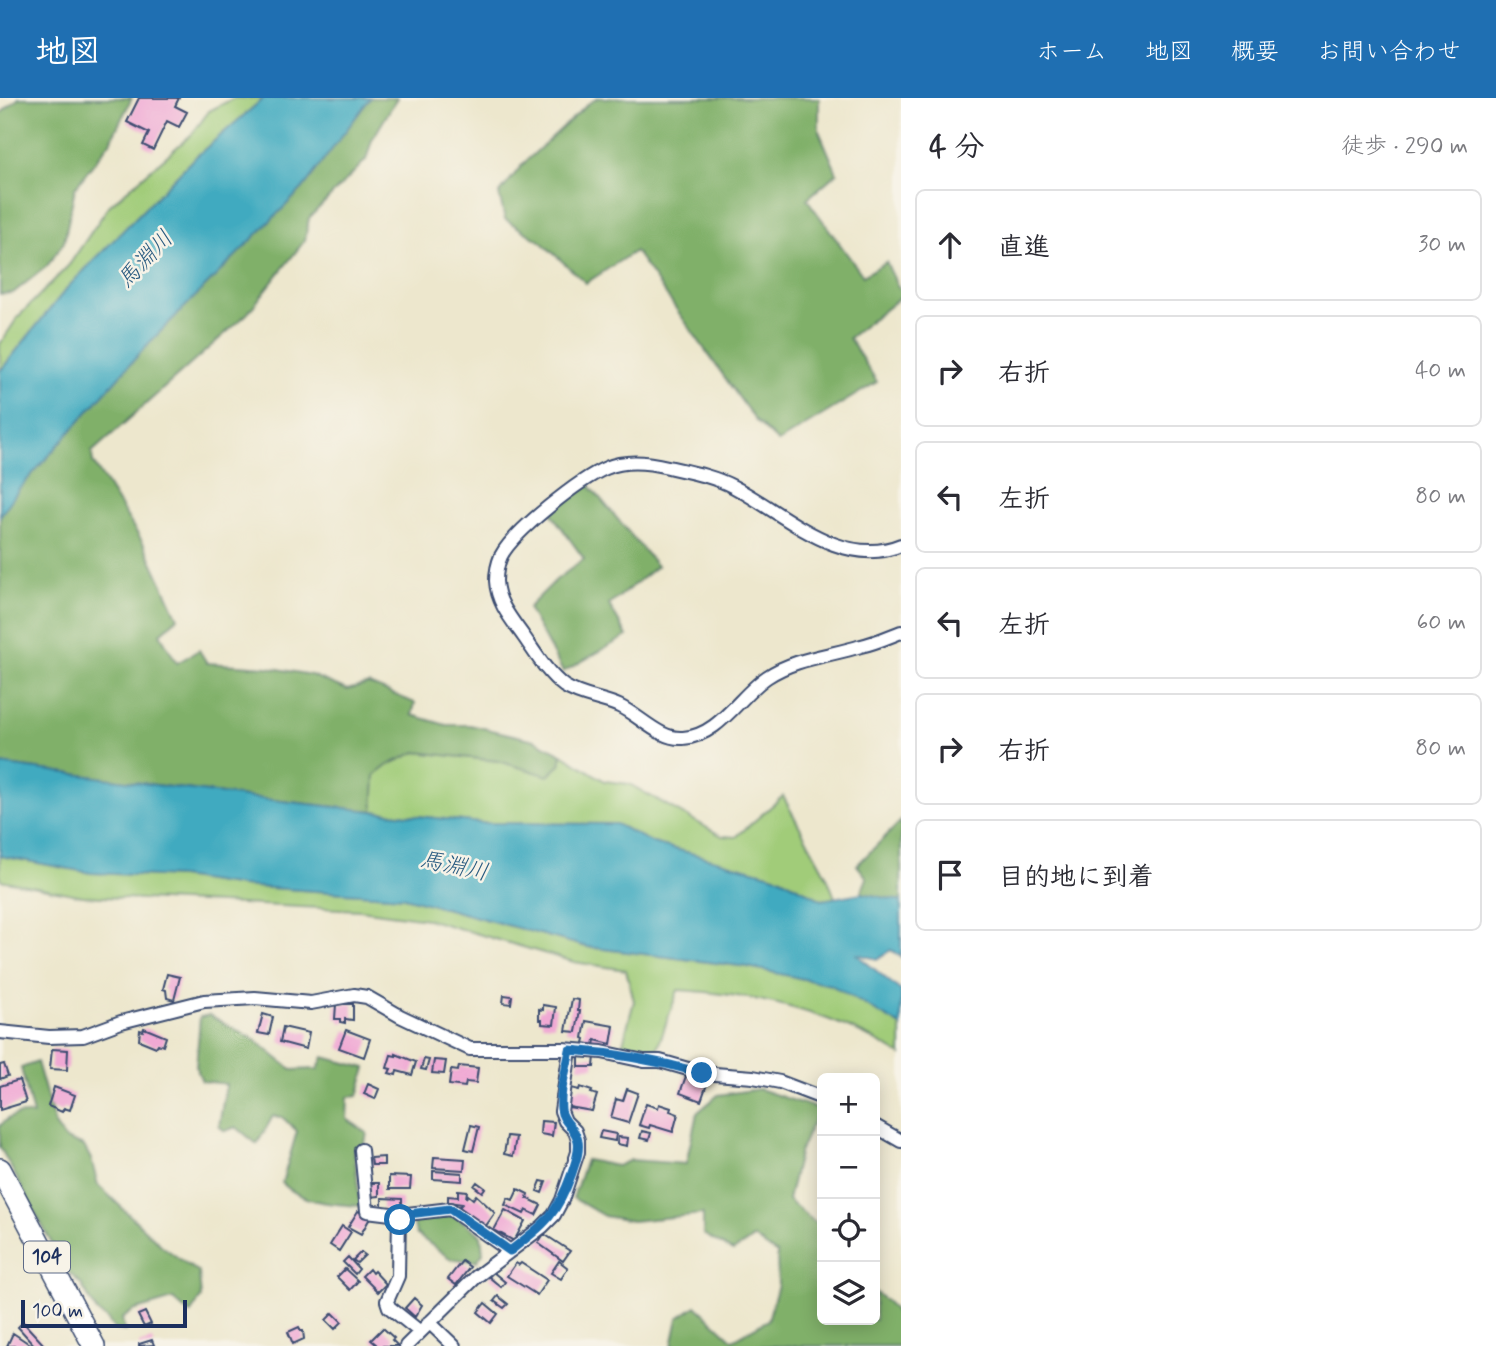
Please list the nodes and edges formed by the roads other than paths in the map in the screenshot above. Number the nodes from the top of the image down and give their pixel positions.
1 (901, 545) edge
2 (901, 632) edge
3 (0, 1032) edge
4 (570, 1050) junction
5 (817, 1096) edge
6 (880, 1129) edge
7 (901, 1141) edge
8 (360, 1150) dead end
9 (0, 1169) edge
10 (400, 1215) junction
11 (510, 1251) junction
12 (424, 1327) junction
13 (94, 1346) edge
14 (406, 1346) edge
15 (454, 1346) edge

1 - 2 street
3 - 4 street
4 - 5 street
4 - 11 street
6 - 7 street
8 - 10 street
9 - 13 highway, 104
10 - 11 street
10 - 12 street
11 - 12 street
12 - 14 street
12 - 15 street

